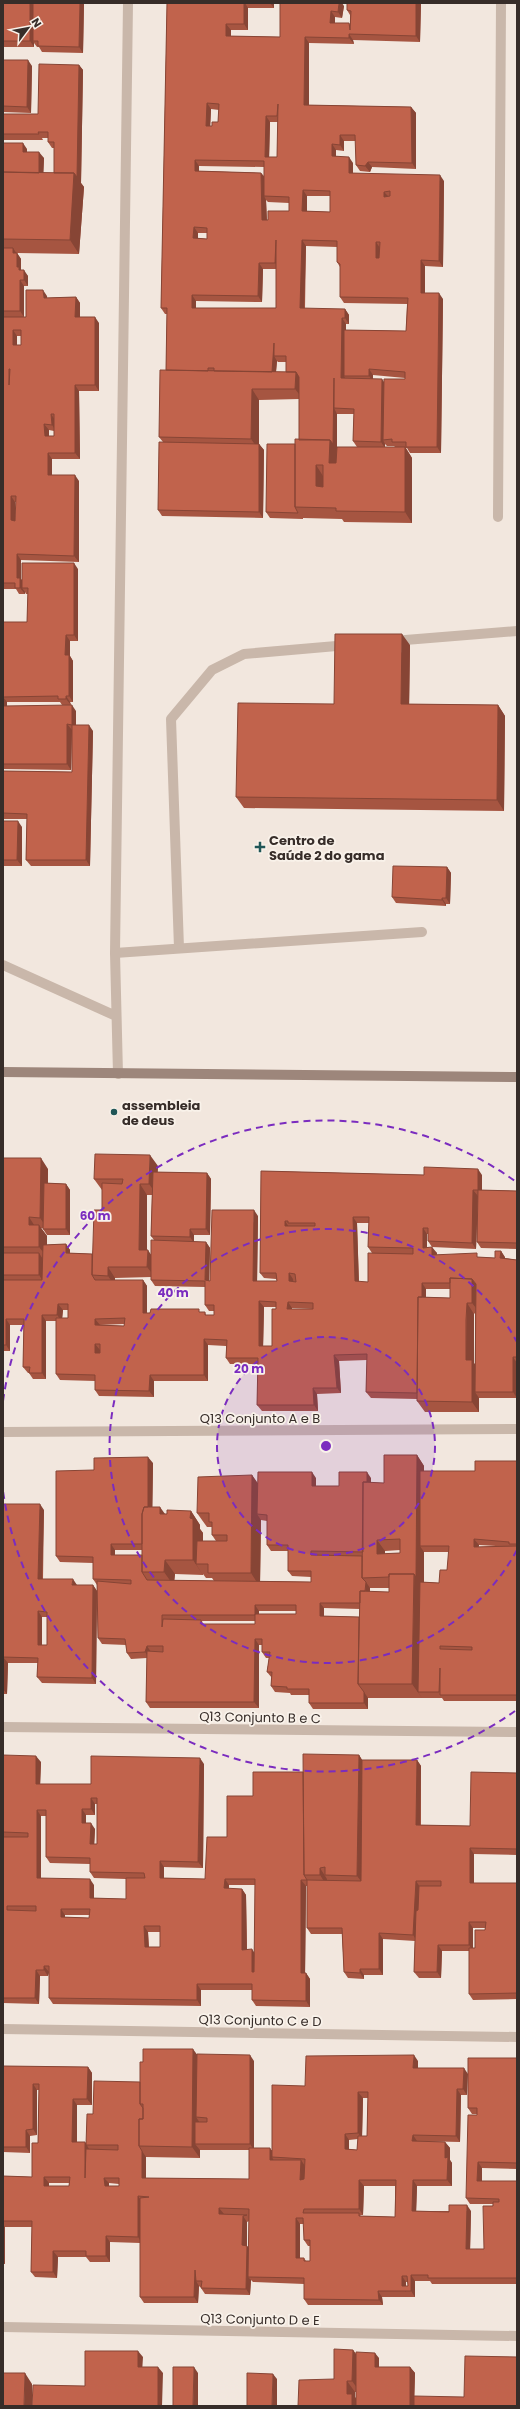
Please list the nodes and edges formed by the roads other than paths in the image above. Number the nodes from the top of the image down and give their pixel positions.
1 (128, 3) edge
2 (501, 3) edge
3 (498, 517) dead end
4 (517, 632) edge
5 (384, 642) edge
6 (361, 644) edge
7 (422, 932) dead end
8 (179, 948) junction
9 (115, 953) junction
10 (3, 965) edge
11 (116, 1016) junction
12 (3, 1072) edge
13 (118, 1074) junction
14 (517, 1076) edge
15 (517, 1429) edge
16 (3, 1432) edge
17 (3, 1727) edge
18 (517, 1732) edge
19 (3, 2029) edge
20 (517, 2037) edge
21 (3, 2327) edge
22 (517, 2336) edge

1 - 9 street
2 - 3 street
4 - 5 street
6 - 8 street
7 - 8 street
8 - 9 street
9 - 11 street
10 - 11 street
11 - 13 street
12 - 13 street
13 - 14 street
15 - 16 street, Q13 Conjunto A e B
17 - 18 street, Q13 Conjunto B e C
19 - 20 street, Q13 Conjunto C e D
21 - 22 street, Q13 Conjunto D e E

